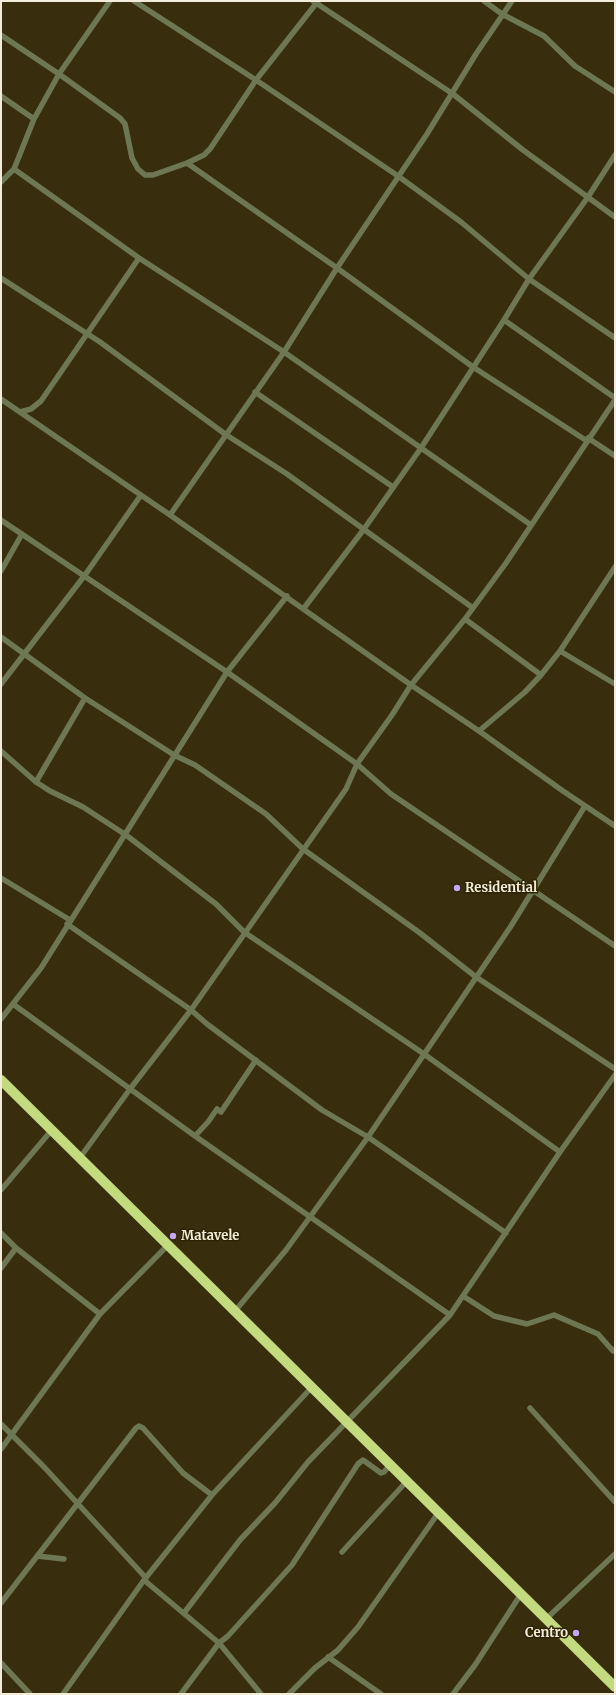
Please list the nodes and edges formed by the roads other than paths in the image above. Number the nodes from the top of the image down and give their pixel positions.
1 (110, 1) edge
2 (134, 1) edge
3 (484, 1) edge
4 (512, 1) edge
5 (316, 2) edge
6 (502, 14) junction
7 (2, 36) edge
8 (59, 74) junction
9 (256, 80) junction
10 (615, 92) edge
11 (453, 94) junction
12 (1, 96) edge
13 (34, 119) junction
14 (615, 156) edge
15 (187, 163) junction
16 (14, 169) junction
17 (398, 176) junction
18 (1, 182) edge
19 (588, 197) junction
20 (615, 217) edge
21 (140, 258) junction
22 (337, 268) junction
23 (1, 278) edge
24 (529, 279) junction
25 (504, 320) junction
26 (87, 334) junction
27 (615, 338) edge
28 (284, 352) junction
29 (473, 367) junction
30 (255, 392) junction
31 (615, 399) edge
32 (1, 400) edge
33 (20, 412) junction
34 (225, 434) junction
35 (588, 440) junction
36 (421, 448) junction
37 (615, 456) edge
38 (394, 487) junction
39 (141, 495) junction
40 (170, 514) junction
41 (1, 520) edge
42 (531, 526) junction
43 (364, 529) junction
44 (22, 534) junction
45 (615, 567) edge
46 (1, 570) edge
47 (85, 575) junction
48 (287, 596) junction
49 (304, 608) junction
50 (473, 608) junction
51 (465, 619) junction
52 (1, 637) edge
53 (560, 651) junction
54 (24, 653) junction
55 (227, 672) junction
56 (541, 675) junction
57 (1, 684) edge
58 (615, 684) edge
59 (411, 685) junction
60 (85, 698) junction
61 (480, 731) junction
62 (1, 751) edge
63 (174, 755) junction
64 (357, 764) junction
65 (36, 782) junction
66 (585, 806) junction
67 (615, 826) edge
68 (126, 835) junction
69 (303, 850) junction
70 (1, 878) edge
71 (533, 889) junction
72 (68, 922) junction
73 (244, 932) junction
74 (615, 946) edge
75 (476, 977) junction
76 (13, 1004) junction
77 (191, 1010) junction
78 (1, 1019) edge
79 (424, 1054) junction
80 (256, 1060) junction
81 (615, 1069) edge
82 (615, 1075) edge
83 (3, 1085) edge
84 (130, 1089) junction
85 (52, 1131) junction
86 (195, 1136) junction
87 (368, 1137) junction
88 (560, 1152) junction
89 (79, 1159) junction
90 (1, 1190) edge
91 (311, 1217) junction
92 (1, 1233) edge
93 (506, 1233) junction
94 (168, 1246) junction
95 (16, 1248) junction
96 (1, 1268) edge
97 (463, 1296) junction
98 (235, 1311) junction
99 (100, 1314) junction
100 (450, 1314) junction
101 (615, 1349) edge
102 (312, 1387) junction
103 (530, 1408) dead end
104 (346, 1421) junction
105 (1, 1424) edge
106 (12, 1434) junction
107 (1, 1449) edge
108 (390, 1466) junction
109 (407, 1482) junction
110 (212, 1495) junction
111 (615, 1502) edge
112 (78, 1503) junction
113 (439, 1512) junction
114 (342, 1552) dead end
115 (615, 1554) edge
116 (37, 1556) junction
117 (64, 1559) dead end
118 (145, 1579) junction
119 (521, 1594) junction
120 (1, 1603) edge
121 (184, 1614) junction
122 (546, 1619) junction
123 (219, 1643) junction
124 (328, 1657) junction
125 (1, 1663) edge
126 (615, 1687) edge
127 (30, 1694) edge
128 (63, 1694) edge
129 (181, 1694) edge
130 (261, 1694) edge
131 (289, 1694) edge
132 (381, 1694) edge
133 (453, 1694) edge

1 - 8 street
2 - 9 street
3 - 6 street
4 - 6 street
5 - 9 street
5 - 11 street
6 - 10 street
6 - 11 street
7 - 8 street
8 - 13 street
8 - 15 street
9 - 15 street
9 - 17 street
11 - 17 street
11 - 19 street
12 - 13 street
13 - 16 street
14 - 19 street
15 - 22 street
16 - 18 street
16 - 21 street
17 - 22 street
17 - 24 street
19 - 20 street
19 - 24 street
21 - 26 street
21 - 28 street
22 - 28 street
22 - 29 street
23 - 26 street
24 - 25 street
24 - 27 street
25 - 29 street
25 - 31 street
26 - 33 street
26 - 34 street
28 - 30 street
28 - 36 street
29 - 35 street
29 - 36 street
30 - 34 street
30 - 38 street
31 - 35 street
32 - 33 street
33 - 39 street
34 - 40 street
34 - 43 street
35 - 37 street
35 - 42 street
36 - 38 street
36 - 42 street
38 - 43 street
39 - 40 street
39 - 47 street
40 - 48 street
41 - 44 street
42 - 50 street
43 - 49 street
43 - 50 street
44 - 46 street
44 - 47 street
45 - 53 street
47 - 54 street
47 - 55 street
48 - 49 street
48 - 55 street
49 - 59 street
50 - 51 street
51 - 56 street
51 - 59 street
52 - 54 street
53 - 56 street
53 - 58 street
54 - 57 street
54 - 60 street
55 - 63 street
55 - 64 street
56 - 61 street
59 - 61 street
59 - 64 street
60 - 63 street
60 - 65 street
61 - 66 street
62 - 65 street
63 - 68 street
63 - 69 street
64 - 69 street
64 - 71 street
65 - 68 street
66 - 67 street
66 - 71 street
68 - 72 street
68 - 73 street
69 - 73 street
69 - 75 street
70 - 72 street
71 - 74 street
71 - 75 street
72 - 76 street
72 - 77 street
73 - 77 street
73 - 79 street
75 - 79 street
75 - 81 street
76 - 78 street
76 - 84 street
77 - 80 street
77 - 84 street
79 - 87 street
79 - 88 street
80 - 86 street
80 - 87 street
82 - 88 street
83 - 85 highway
84 - 86 street
84 - 89 street
85 - 89 highway
85 - 90 street
86 - 91 street
87 - 91 street
87 - 93 street
88 - 93 street
89 - 94 highway
91 - 98 street
91 - 100 street
92 - 95 street
93 - 97 street
94 - 98 highway
94 - 99 street
95 - 96 street
95 - 99 street
97 - 100 street
97 - 101 street
98 - 102 highway
99 - 106 street
100 - 104 street
102 - 104 highway
102 - 110 street
103 - 111 street
104 - 108 highway
104 - 121 street
105 - 106 street
106 - 107 street
106 - 112 street
108 - 109 highway
108 - 123 street
109 - 113 highway
109 - 114 street
110 - 112 street
110 - 118 street
112 - 116 street
112 - 118 street
113 - 119 highway
113 - 124 street
115 - 122 street
116 - 117 street
116 - 120 street
118 - 121 street
118 - 128 street
119 - 122 highway
119 - 133 street
121 - 123 street
122 - 126 highway
123 - 129 street
123 - 130 street
124 - 131 street
124 - 132 street
125 - 127 street

